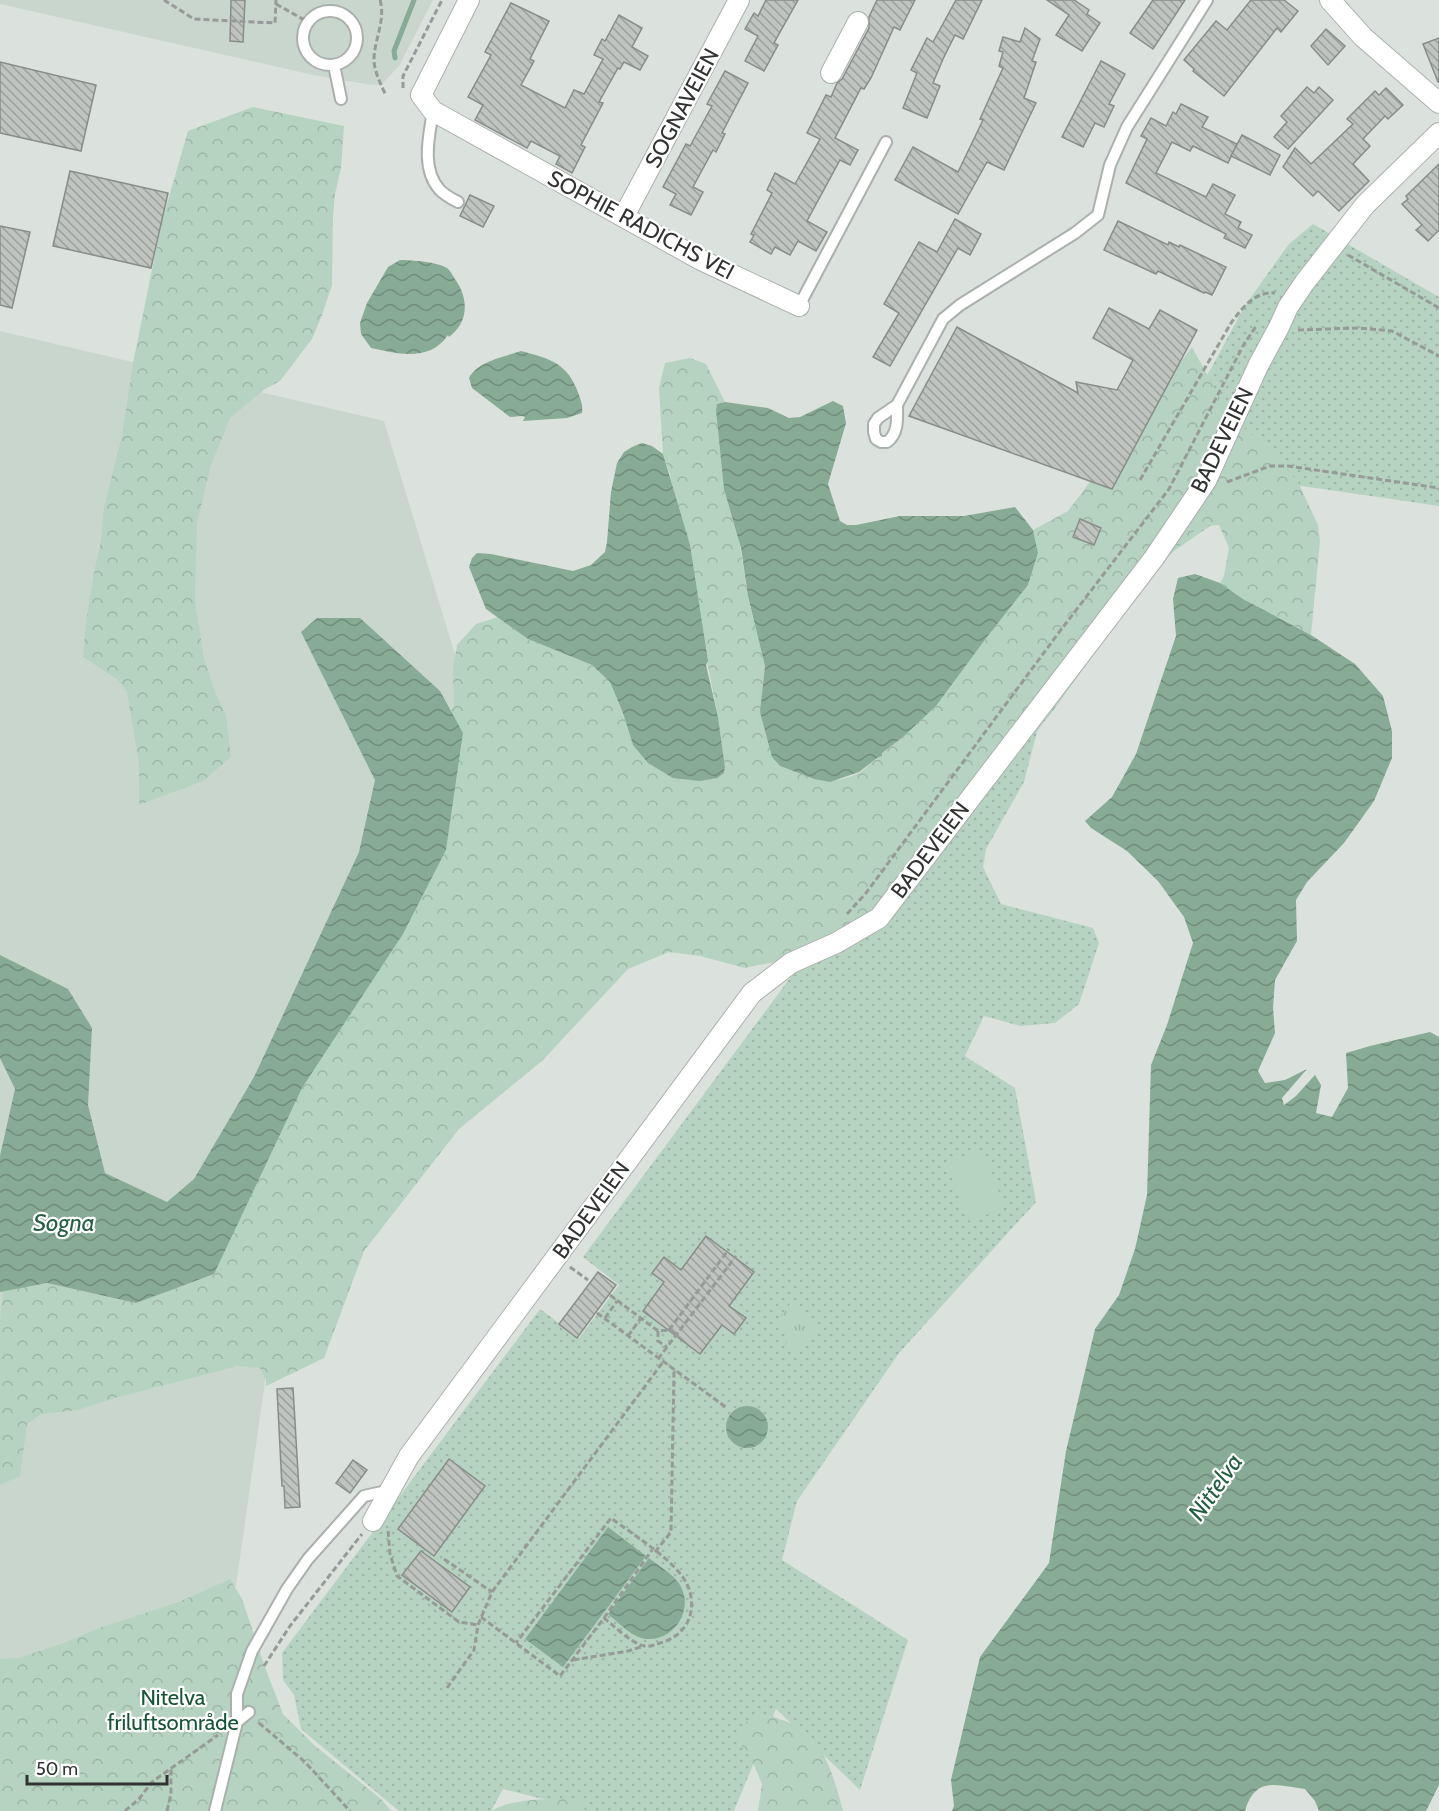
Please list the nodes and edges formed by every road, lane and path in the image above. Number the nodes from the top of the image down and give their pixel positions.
1 (164, 0) edge
2 (380, 0) edge
3 (442, 0) edge
4 (469, 0) edge
5 (740, 0) edge
6 (1207, 0) edge
7 (1330, 0) edge
8 (276, 2) edge
9 (308, 22) junction
10 (858, 22) dead end
11 (334, 65) junction
12 (831, 73) dead end
13 (386, 96) dead end
14 (404, 96) dead end
15 (341, 99) dead end
16 (1439, 103) edge
17 (433, 111) junction
18 (1439, 133) edge
19 (886, 142) dead end
20 (458, 202) dead end
21 (624, 216) junction
22 (1334, 247) junction
23 (1298, 292) junction
24 (800, 306) joint
25 (1439, 308) edge
26 (1259, 322) dead end
27 (1279, 327) junction
28 (1439, 356) edge
29 (897, 405) dead end
30 (1140, 480) dead end
31 (1206, 481) junction
32 (1439, 488) edge
33 (844, 916) dead end
34 (729, 1249) dead end
35 (736, 1256) dead end
36 (610, 1295) dead end
37 (617, 1301) junction
38 (597, 1312) dead end
39 (605, 1318) junction
40 (641, 1318) junction
41 (669, 1330) junction
42 (658, 1331) junction
43 (676, 1334) junction
44 (628, 1336) junction
45 (667, 1347) junction
46 (658, 1359) junction
47 (663, 1362) junction
48 (674, 1370) junction
49 (727, 1408) dead end
50 (391, 1490) junction
51 (380, 1526) junction
52 (654, 1551) junction
53 (444, 1559) dead end
54 (492, 1592) junction
55 (481, 1617) junction
56 (603, 1618) junction
57 (478, 1625) junction
58 (516, 1643) junction
59 (644, 1646) junction
60 (573, 1660) junction
61 (260, 1671) dead end
62 (447, 1688) dead end
63 (249, 1712) joint
64 (237, 1722) junction
65 (206, 1744) dead end
66 (171, 1769) junction
67 (125, 1811) edge
68 (167, 1811) edge
69 (215, 1811) edge
70 (350, 1811) edge

1 - 8 path
2 - 13 path
3 - 14 path
4 - 17 street
5 - 21 street, SOGNAVEIEN
6 - 29 lane
7 - 16 street
8 - 9 path
9 - 11 lane
9 - 11 lane
10 - 12 street
11 - 15 lane
17 - 20 lane
17 - 21 street, SOPHIE RADICHS VEI
18 - 22 street, BADEVEIEN
19 - 24 lane, SOPHIE RADICHS VEI
21 - 24 street, SOPHIE RADICHS VEI
22 - 23 street, BADEVEIEN
22 - 25 path
23 - 27 street, BADEVEIEN
23 - 30 path
26 - 33 path
27 - 28 path
27 - 31 street, BADEVEIEN
31 - 32 path
31 - 50 street, BADEVEIEN
34 - 41 path
35 - 43 path
36 - 37 path
37 - 39 path
37 - 40 path
38 - 39 path
39 - 44 path
40 - 42 path
40 - 44 path
41 - 42 path
41 - 43 path
42 - 45 path
43 - 45 path
44 - 46 path
45 - 46 path
46 - 47 path
47 - 48 path
47 - 54 path
48 - 49 path
48 - 52 path
50 - 51 street, BADEVEIEN
50 - 64 lane
51 - 57 path
51 - 61 path
52 - 56 path
52 - 58 path
52 - 59 path
53 - 54 path
54 - 55 path
55 - 57 path
55 - 58 path
56 - 59 path
56 - 60 path
57 - 62 path
58 - 60 path
59 - 60 path
63 - 64 lane
63 - 70 path
64 - 69 lane
65 - 66 path
66 - 67 path
66 - 68 path

